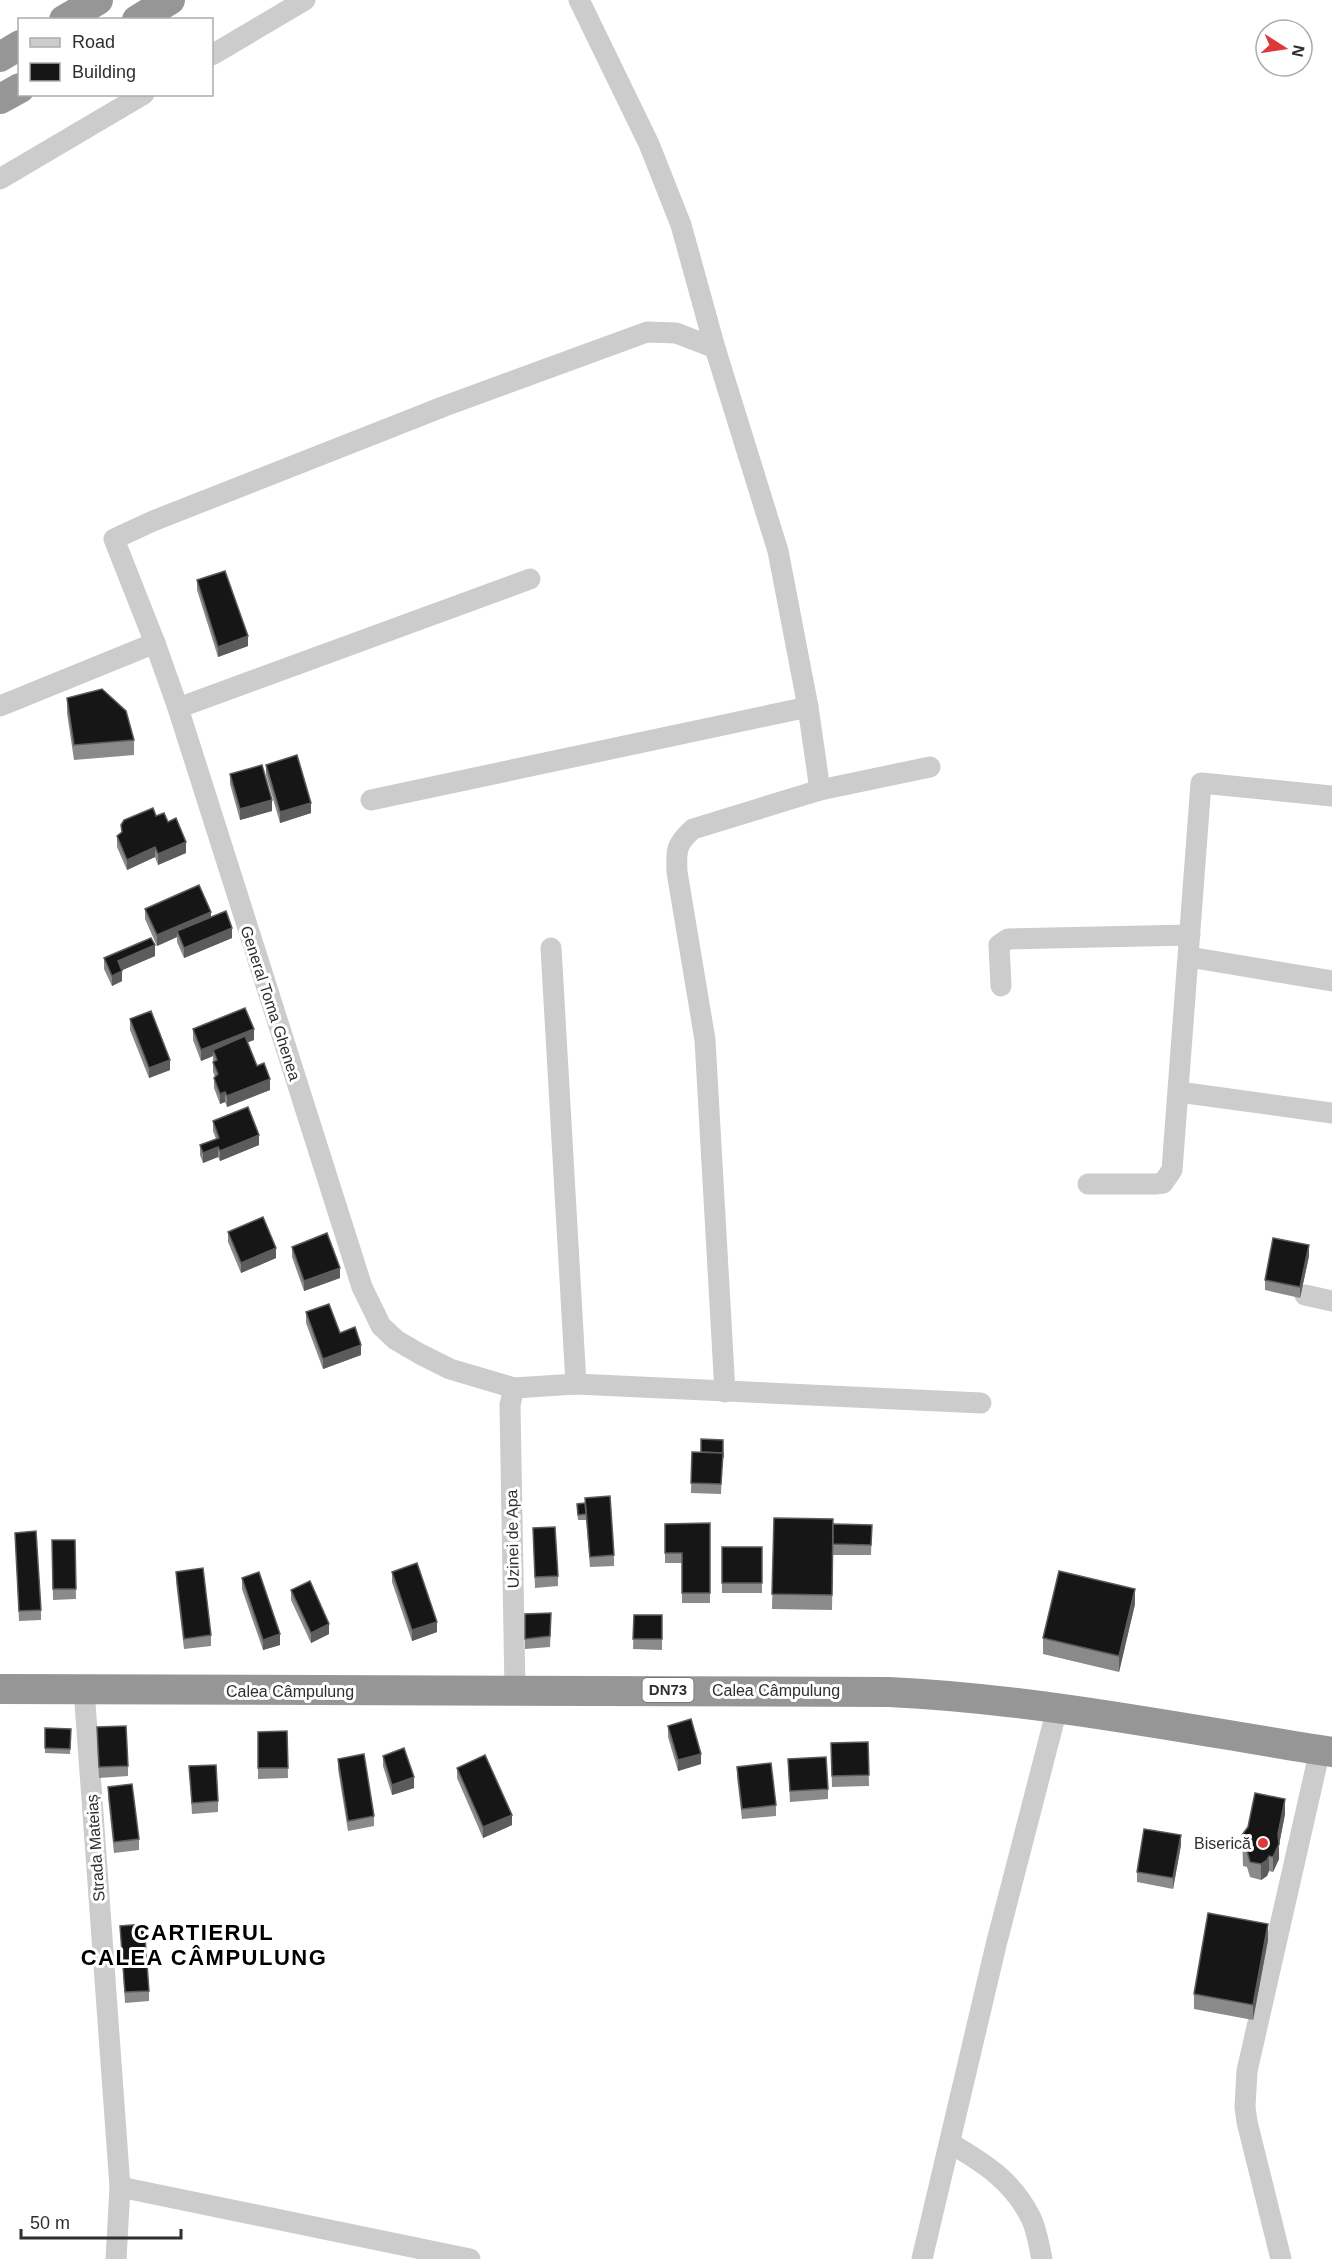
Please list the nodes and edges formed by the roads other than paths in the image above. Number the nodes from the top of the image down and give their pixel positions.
1 (98, 0) edge
2 (170, 0) edge
3 (305, 0) edge
4 (579, 0) edge
5 (67, 18) edge
6 (140, 18) edge
7 (18, 46) edge
8 (213, 54) edge
9 (0, 57) edge
10 (18, 89) edge
11 (141, 96) edge
12 (0, 99) edge
13 (0, 179) edge
14 (715, 348) junction
15 (530, 579) dead end
16 (155, 644) junction
17 (0, 706) edge
18 (808, 707) junction
19 (178, 708) junction
20 (930, 767) dead end
21 (820, 790) junction
22 (1332, 796) edge
23 (371, 801) dead end
24 (1190, 935) junction
25 (551, 948) dead end
26 (1189, 957) junction
27 (1332, 981) edge
28 (1001, 986) dead end
29 (1179, 1092) junction
30 (1332, 1113) edge
31 (1088, 1184) dead end
32 (1305, 1295) dead end
33 (1332, 1301) edge
34 (576, 1384) junction
35 (514, 1388) junction
36 (724, 1392) junction
37 (981, 1403) dead end
38 (0, 1689) edge
39 (84, 1689) junction
40 (515, 1690) junction
41 (1057, 1709) junction
42 (1326, 1751) edge
43 (950, 2143) junction
44 (120, 2187) junction
45 (116, 2259) edge
46 (470, 2259) edge
47 (922, 2259) edge
48 (1042, 2259) edge
49 (1281, 2259) edge

1 - 5 highway
2 - 6 highway
3 - 8 street
4 - 14 street
7 - 9 highway
10 - 12 highway
11 - 13 street
14 - 16 street, General Toma Ghenea
14 - 18 street
15 - 19 street
16 - 17 street
16 - 19 street, General Toma Ghenea
18 - 21 street
18 - 23 street
19 - 35 street, General Toma Ghenea
20 - 21 street
21 - 36 street
22 - 24 street
24 - 26 street
24 - 28 street
25 - 34 street
26 - 27 street
26 - 29 street
29 - 30 street
29 - 31 street
32 - 33 street
34 - 35 street
34 - 36 street
35 - 40 street, Uzinei de Apa
36 - 37 street
38 - 39 highway, Calea Câmpulung / DN73
39 - 40 highway, Calea Câmpulung / DN73
39 - 44 street, Strada Mateiaș
40 - 41 highway, Calea Câmpulung / DN73
41 - 42 highway, Calea Câmpulung / DN73
41 - 43 street
42 - 49 street
43 - 47 street
43 - 48 street
44 - 45 street, Strada Mateiaș
44 - 46 street

